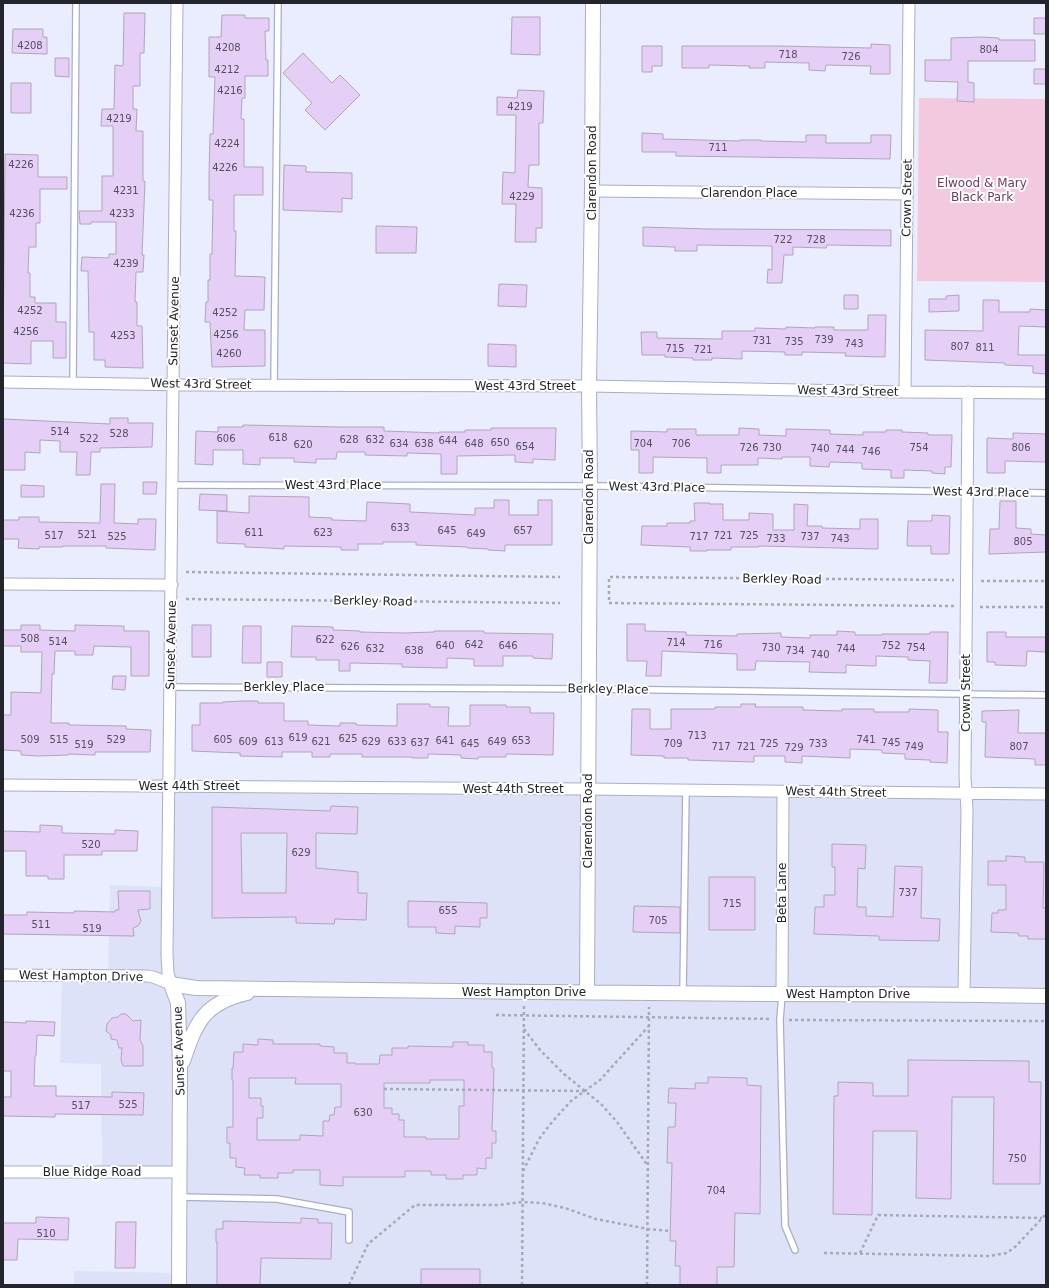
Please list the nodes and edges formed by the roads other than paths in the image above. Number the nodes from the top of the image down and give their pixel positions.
1 (76, 3) edge
2 (177, 3) edge
3 (278, 3) edge
4 (593, 3) edge
5 (909, 3) edge
6 (592, 191) junction
7 (907, 194) junction
8 (3, 382) edge
9 (73, 383) junction
10 (173, 384) junction
11 (274, 385) junction
12 (589, 386) junction
13 (905, 392) junction
14 (968, 392) junction
15 (1046, 393) edge
16 (173, 485) junction
17 (590, 486) junction
18 (966, 492) junction
19 (1046, 493) edge
20 (3, 584) edge
21 (172, 585) junction
22 (171, 687) junction
23 (589, 689) junction
24 (966, 694) junction
25 (1046, 695) edge
26 (3, 785) edge
27 (169, 786) junction
28 (588, 789) junction
29 (686, 790) junction
30 (783, 792) junction
31 (966, 794) junction
32 (1046, 794) edge
33 (3, 975) edge
34 (171, 984) junction
35 (262, 989) junction
36 (587, 992) junction
37 (683, 993) junction
38 (782, 994) junction
39 (964, 994) junction
40 (1046, 996) edge
41 (180, 1068) junction
42 (3, 1172) edge
43 (180, 1172) junction
44 (180, 1197) junction
45 (349, 1240) dead end
46 (795, 1250) dead end
47 (179, 1285) edge

1 - 9 lane
2 - 10 street, Sunset Avenue
3 - 11 lane
4 - 6 street, Clarendon Road
5 - 7 street, Crown Street
6 - 7 street, Clarendon Place
6 - 12 street, Clarendon Road
7 - 13 street, Crown Street
8 - 9 street, West 43rd Street
9 - 10 street, West 43rd Street
10 - 11 street, West 43rd Street
10 - 16 street, Sunset Avenue
11 - 12 street, West 43rd Street
12 - 13 street, West 43rd Street
12 - 17 street, Clarendon Road
13 - 14 street, West 43rd Street
14 - 15 street, West 43rd Street
14 - 18 street, Crown Street
16 - 17 lane, West 43rd Place
16 - 21 street, Sunset Avenue
17 - 18 lane, West 43rd Place
17 - 23 street, Clarendon Road
18 - 19 lane, West 43rd Place
18 - 24 street, Crown Street
20 - 21 street
21 - 22 street, Sunset Avenue
22 - 23 lane, Berkley Place
22 - 27 street, Sunset Avenue
23 - 24 lane, Berkley Place
23 - 28 street, Clarendon Road
24 - 25 lane, Berkley Place
24 - 31 street, Crown Street
26 - 27 street, West 44th Street
27 - 28 street, West 44th Street
27 - 34 street, Sunset Avenue
28 - 29 street, West 44th Street
28 - 36 street, Clarendon Road
29 - 30 street, West 44th Street
29 - 37 lane
30 - 31 street, West 44th Street
30 - 38 street, Beta Lane
31 - 32 street, West 44th Street
31 - 39 street, Crown Street
33 - 34 street, West Hampton Drive
34 - 35 street, West Hampton Drive
34 - 41 street, Sunset Avenue
35 - 36 street, West Hampton Drive
35 - 41 street
36 - 37 street, West Hampton Drive
37 - 38 street, West Hampton Drive
38 - 39 street, West Hampton Drive
38 - 46 lane
39 - 40 street, West Hampton Drive
41 - 43 street, Sunset Avenue
42 - 43 street, Blue Ridge Road
43 - 44 street, Sunset Avenue
44 - 45 lane
44 - 47 street, Sunset Avenue

